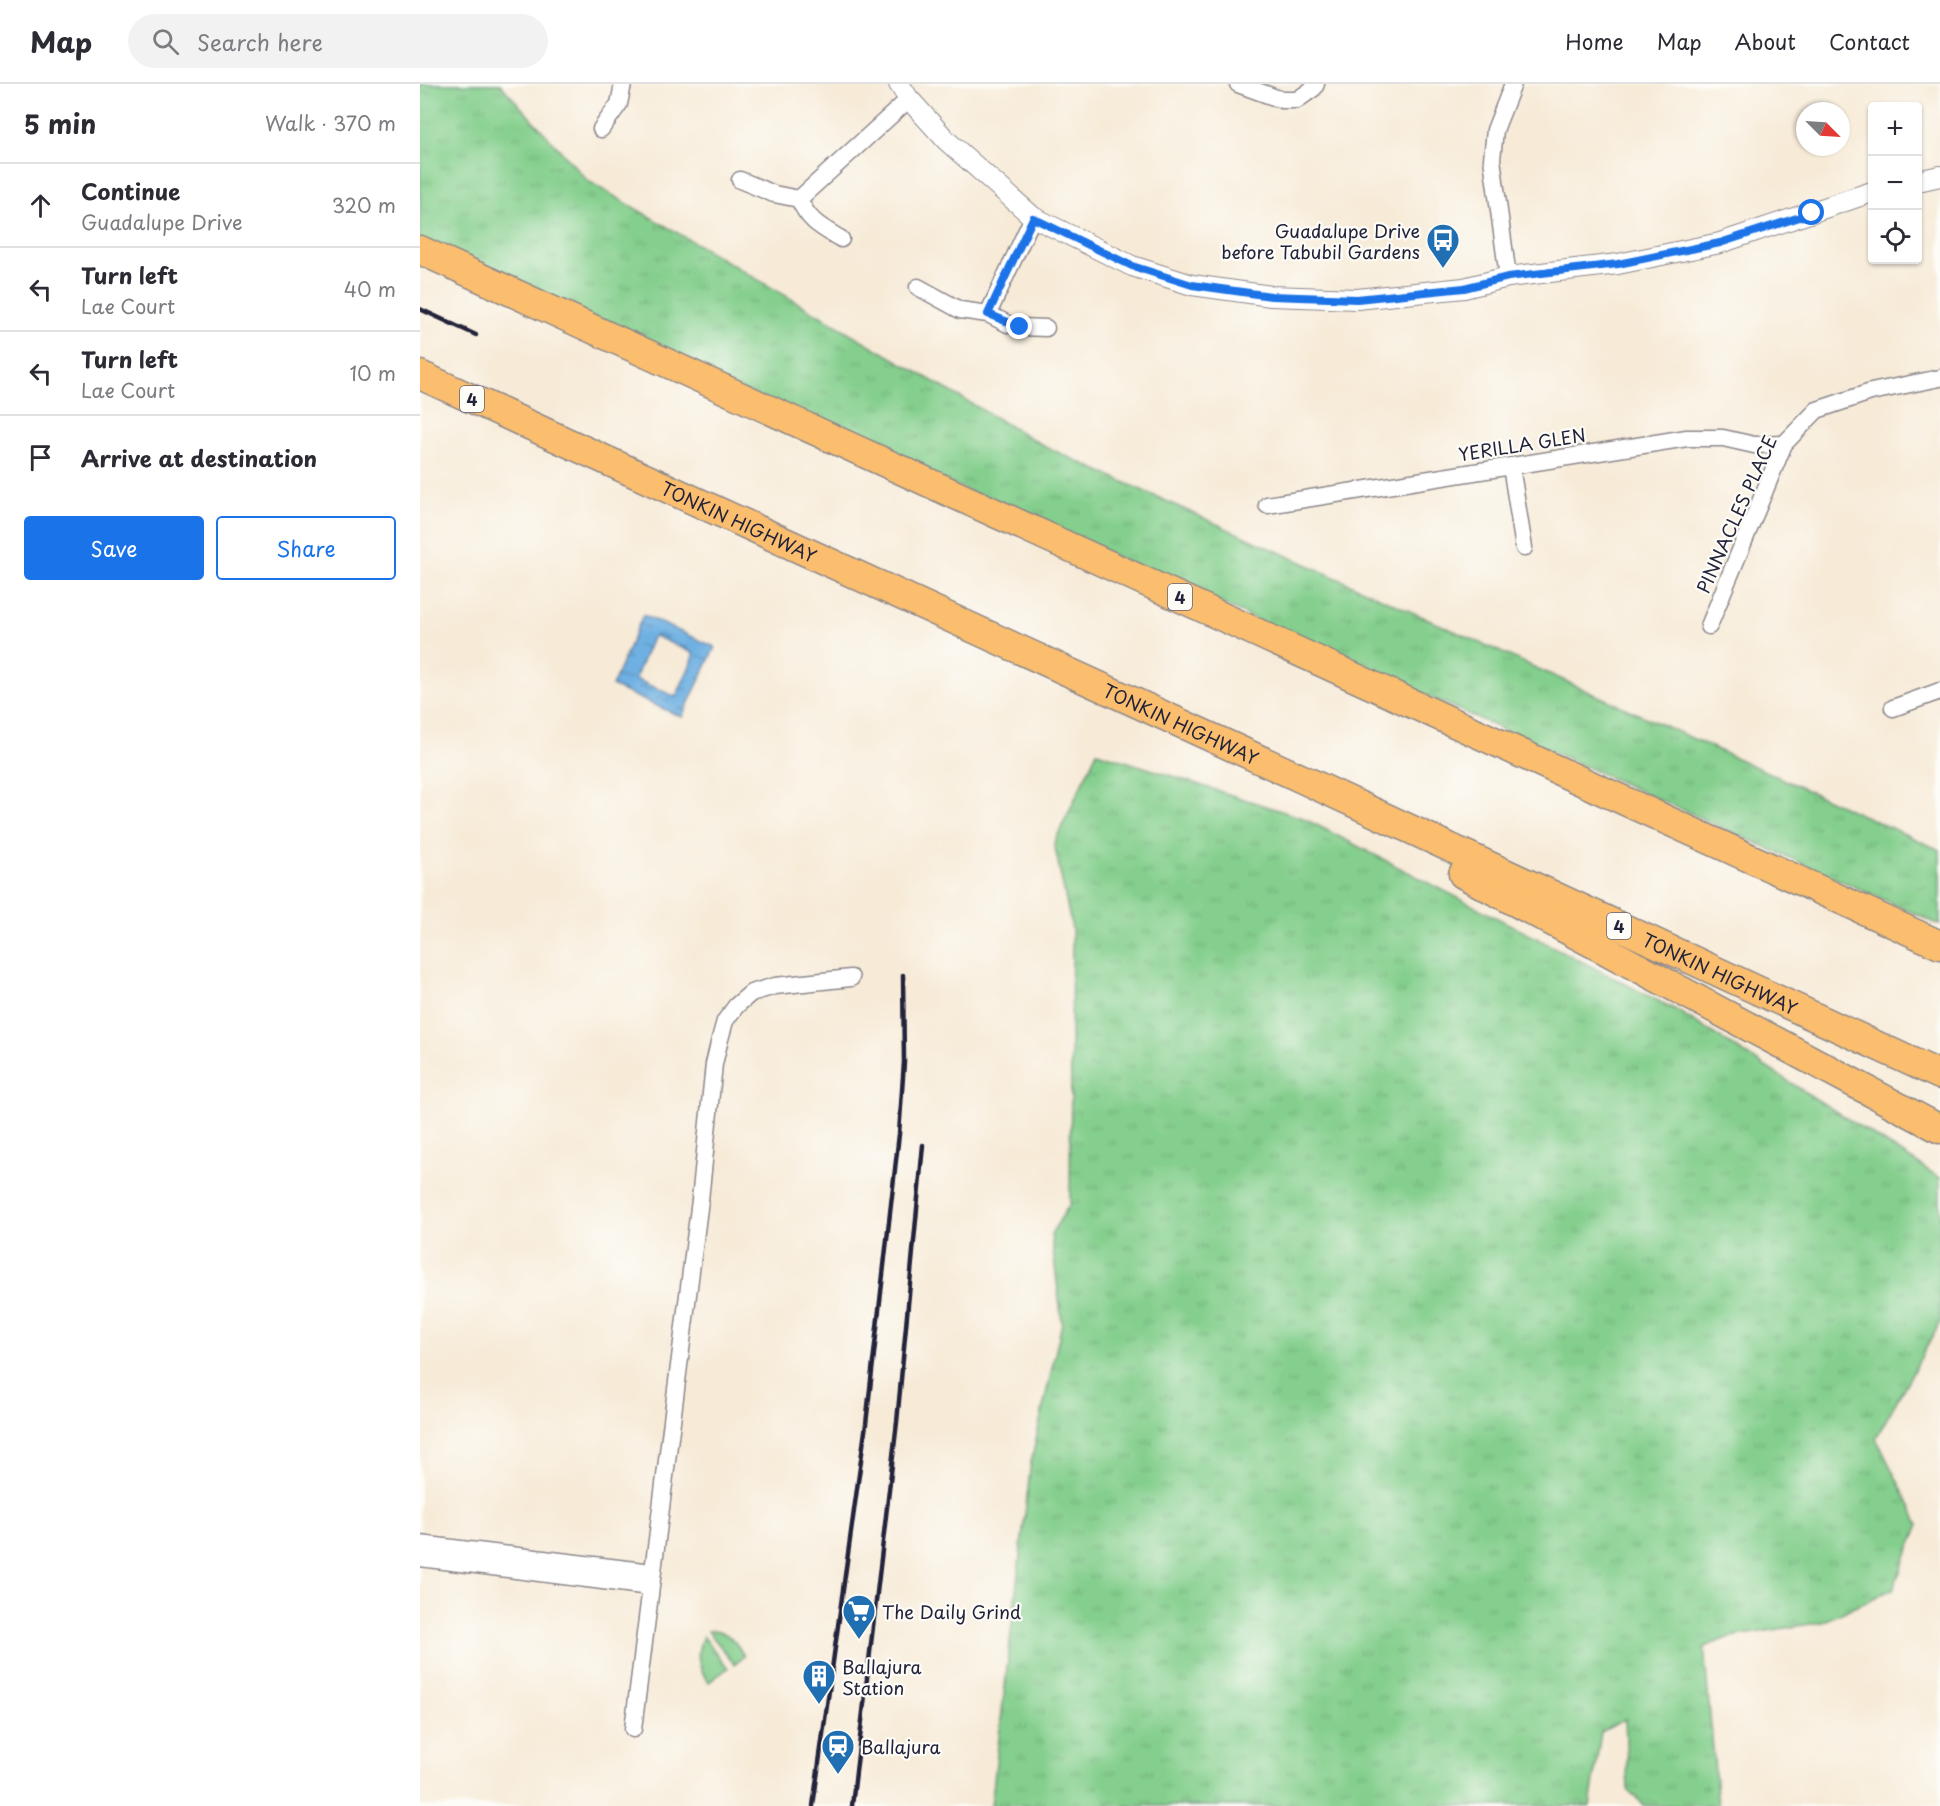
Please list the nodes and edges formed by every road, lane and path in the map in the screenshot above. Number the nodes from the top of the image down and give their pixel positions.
1 (623, 84) edge
2 (1238, 84) edge
3 (1316, 84) edge
4 (1513, 84) edge
5 (904, 92) edge
6 (601, 129) dead end
7 (1940, 176) edge
8 (740, 180) dead end
9 (1922, 180) edge
10 (1868, 193) edge
11 (800, 199) junction
12 (1033, 218) junction
13 (841, 239) dead end
14 (420, 250) edge
15 (1508, 277) junction
16 (918, 287) dead end
17 (988, 314) junction
18 (1046, 328) dead end
19 (420, 375) edge
20 (1940, 378) edge
21 (1784, 444) junction
22 (1511, 466) junction
23 (1267, 505) dead end
24 (1524, 548) dead end
25 (1709, 626) dead end
26 (1940, 691) edge
27 (1893, 708) dead end
28 (1298, 777) junction
29 (1807, 883) junction
30 (1940, 930) edge
31 (1940, 945) edge
32 (851, 978) dead end
33 (1940, 1076) edge
34 (1940, 1129) edge
35 (420, 1544) edge
36 (420, 1558) edge
37 (651, 1580) junction
38 (633, 1729) dead end

1 - 6 street
2 - 3 street
4 - 15 street
5 - 11 street
5 - 12 street
7 - 9 street
8 - 11 street
10 - 15 street
11 - 13 street
12 - 15 street
12 - 17 street
14 - 29 highway, 4
16 - 17 street
17 - 18 street
19 - 28 highway, TONKIN HIGHWAY / 4
20 - 21 street, PINNACLES PLACE
21 - 22 street, YERILLA GLEN
21 - 25 street, PINNACLES PLACE
22 - 23 street, YERILLA GLEN
22 - 24 street
26 - 27 street
28 - 33 highway, TONKIN HIGHWAY / 4
28 - 34 highway
29 - 30 highway
29 - 31 highway, 4
32 - 37 street
35 - 37 street
36 - 37 street
37 - 38 street

